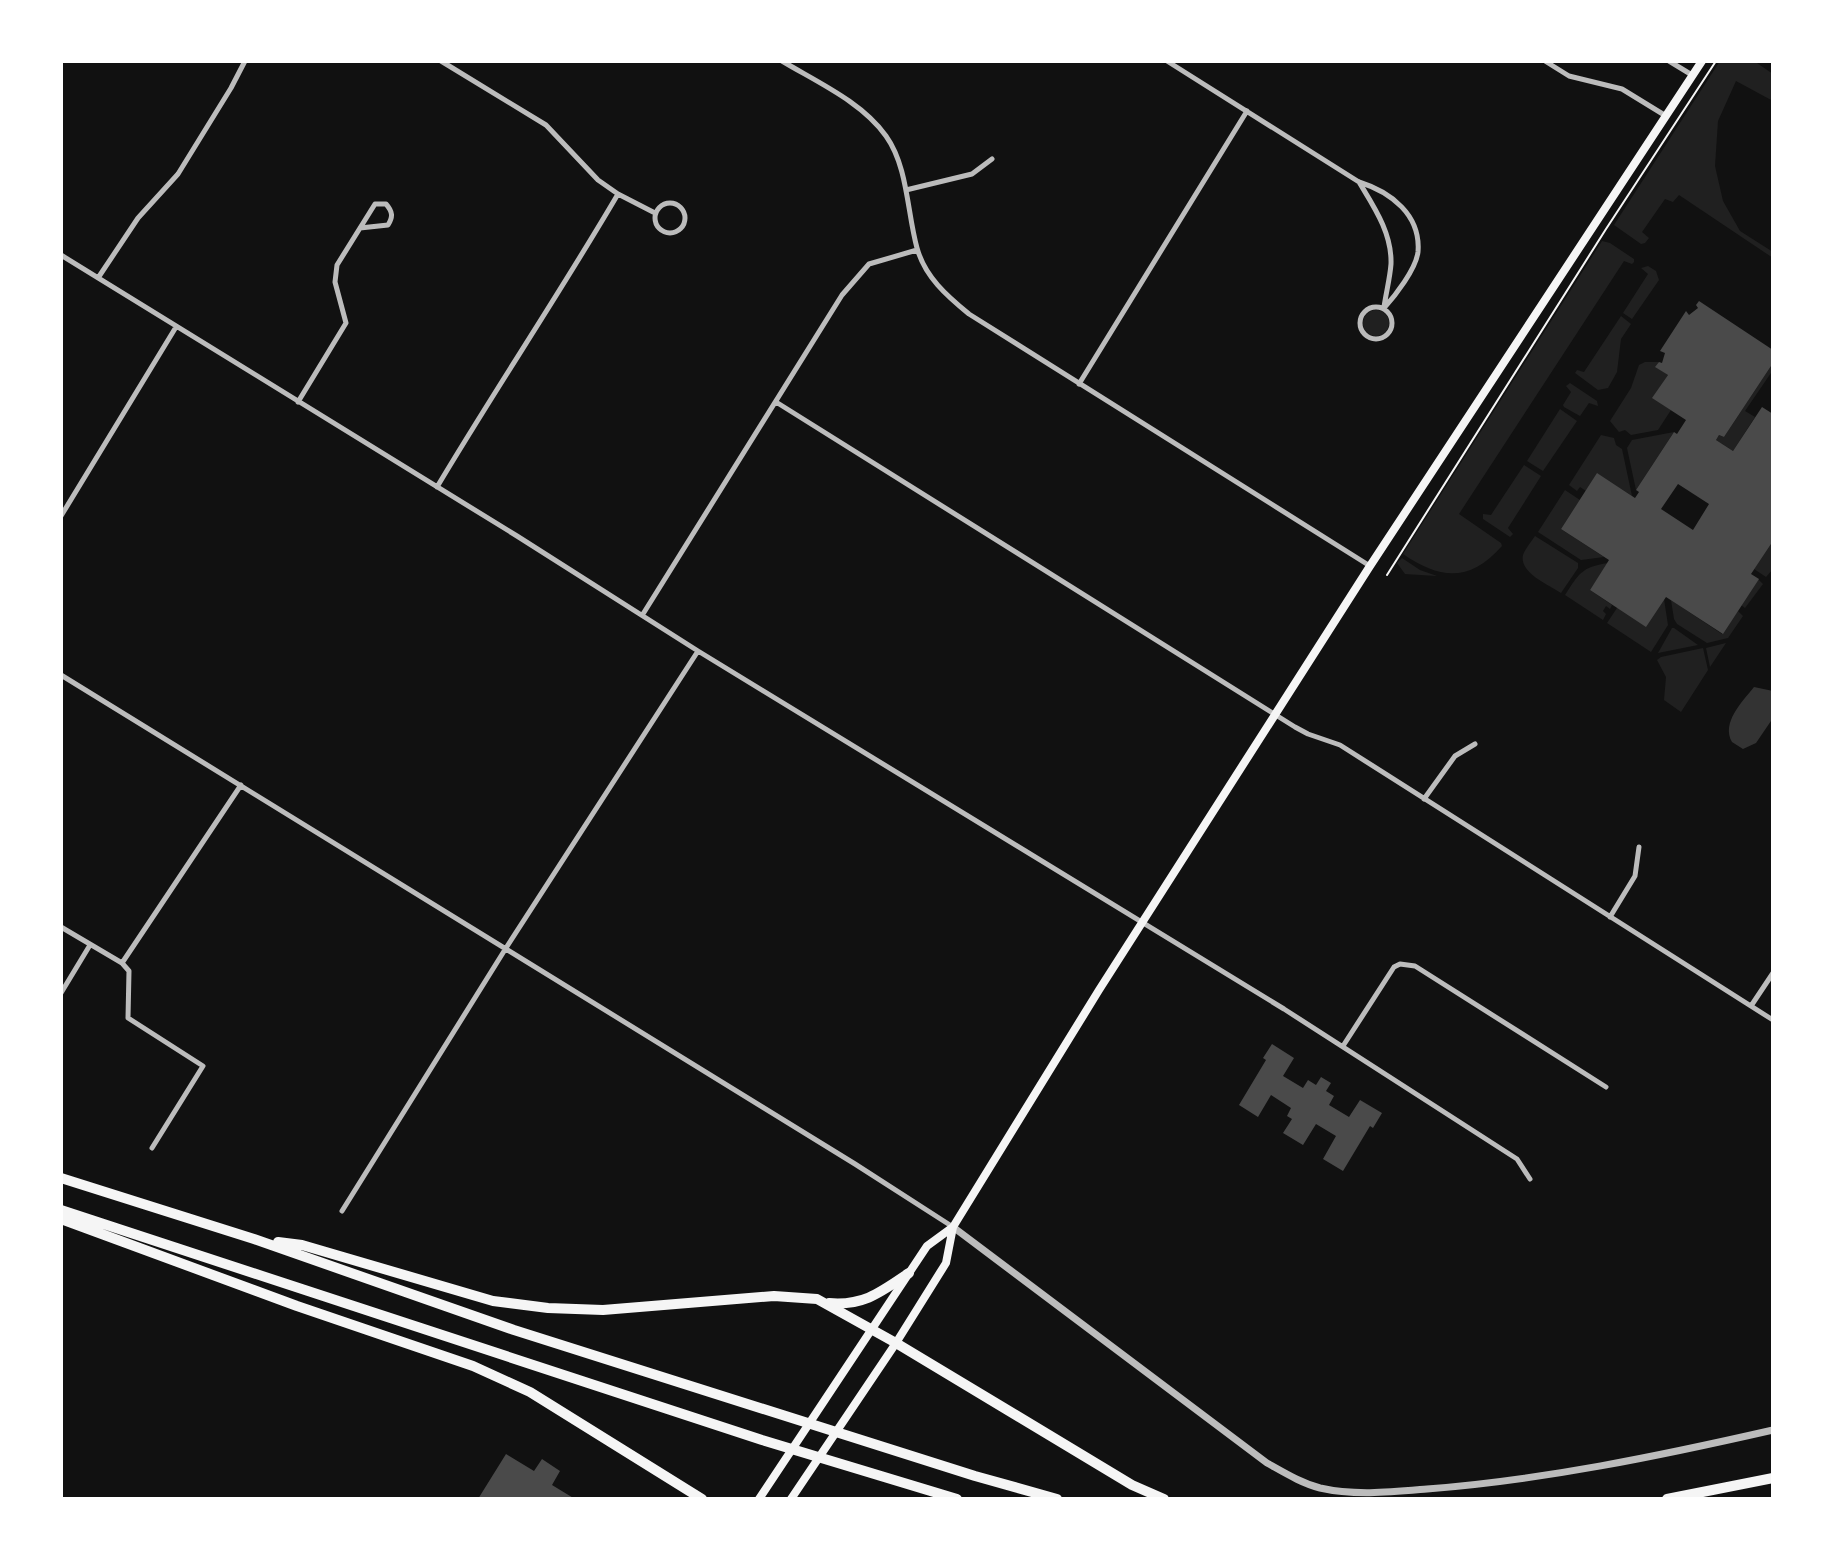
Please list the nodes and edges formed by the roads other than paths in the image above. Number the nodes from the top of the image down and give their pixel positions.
1 (245, 61) edge
2 (441, 61) edge
3 (782, 61) edge
4 (1167, 61) edge
5 (1545, 61) edge
6 (1670, 61) edge
7 (1702, 61) edge
8 (1692, 75) junction
9 (1247, 111) junction
10 (1666, 116) junction
11 (992, 159) dead end
12 (1359, 182) junction
13 (906, 190) junction
14 (618, 194) junction
15 (655, 213) junction
16 (360, 228) junction
17 (917, 250) junction
18 (61, 256) edge
19 (99, 278) junction
20 (1384, 308) junction
21 (176, 327) junction
22 (1079, 384) junction
23 (298, 402) junction
24 (776, 402) junction
25 (437, 487) junction
26 (61, 516) edge
27 (1370, 566) junction
28 (643, 614) junction
29 (698, 651) junction
30 (61, 675) edge
31 (1276, 714) junction
32 (1475, 744) dead end
33 (241, 785) junction
34 (1424, 799) junction
35 (1639, 847) dead end
36 (1610, 917) junction
37 (1144, 922) junction
38 (61, 927) edge
39 (90, 945) junction
40 (506, 948) junction
41 (122, 963) junction
42 (1773, 973) edge
43 (61, 993) edge
44 (1751, 1006) junction
45 (1773, 1020) edge
46 (1343, 1046) junction
47 (1606, 1087) dead end
48 (152, 1148) dead end
49 (61, 1178) edge
50 (1530, 1179) dead end
51 (61, 1210) edge
52 (342, 1211) dead end
53 (61, 1219) edge
54 (953, 1227) junction
55 (254, 1239) junction
56 (909, 1273) junction
57 (824, 1302) junction
58 (871, 1330) junction
59 (896, 1343) junction
60 (1773, 1430) edge
61 (1773, 1478) edge
62 (702, 1499) edge
63 (759, 1499) edge
64 (792, 1499) edge
65 (957, 1499) edge
66 (1056, 1499) edge
67 (1164, 1499) edge
68 (1667, 1499) edge

1 - 19 street
2 - 14 street
3 - 13 street
4 - 9 street
5 - 10 street
6 - 8 street
7 - 8 main road
8 - 10 main road
9 - 12 street
9 - 22 street
10 - 27 main road
11 - 13 street
12 - 20 street
12 - 20 street
13 - 17 street
14 - 15 street
14 - 25 street
15 - 15 street
16 - 16 street
16 - 23 street
17 - 22 street
17 - 24 street
18 - 19 street
19 - 21 street
20 - 20 street
21 - 23 street
21 - 26 street
22 - 27 street
23 - 25 street
24 - 28 street
24 - 31 street
25 - 28 street
27 - 31 main road
28 - 29 street
29 - 37 street
29 - 40 street
30 - 33 street
31 - 34 street
31 - 37 main road
32 - 34 street
33 - 40 street
33 - 41 street
34 - 36 street
35 - 36 street
36 - 44 street
37 - 46 street
37 - 54 main road
38 - 39 street
39 - 41 street
39 - 43 street
40 - 52 street
40 - 54 street
41 - 48 street
42 - 44 street
44 - 45 street
46 - 47 street
46 - 50 street
49 - 55 highway
51 - 65 highway
53 - 62 highway
54 - 56 main road
54 - 59 main road
54 - 60 street
55 - 57 highway
55 - 66 highway
56 - 57 highway
56 - 58 main road
57 - 58 highway
58 - 59 highway
58 - 63 main road
59 - 64 main road
59 - 67 highway
61 - 68 highway

